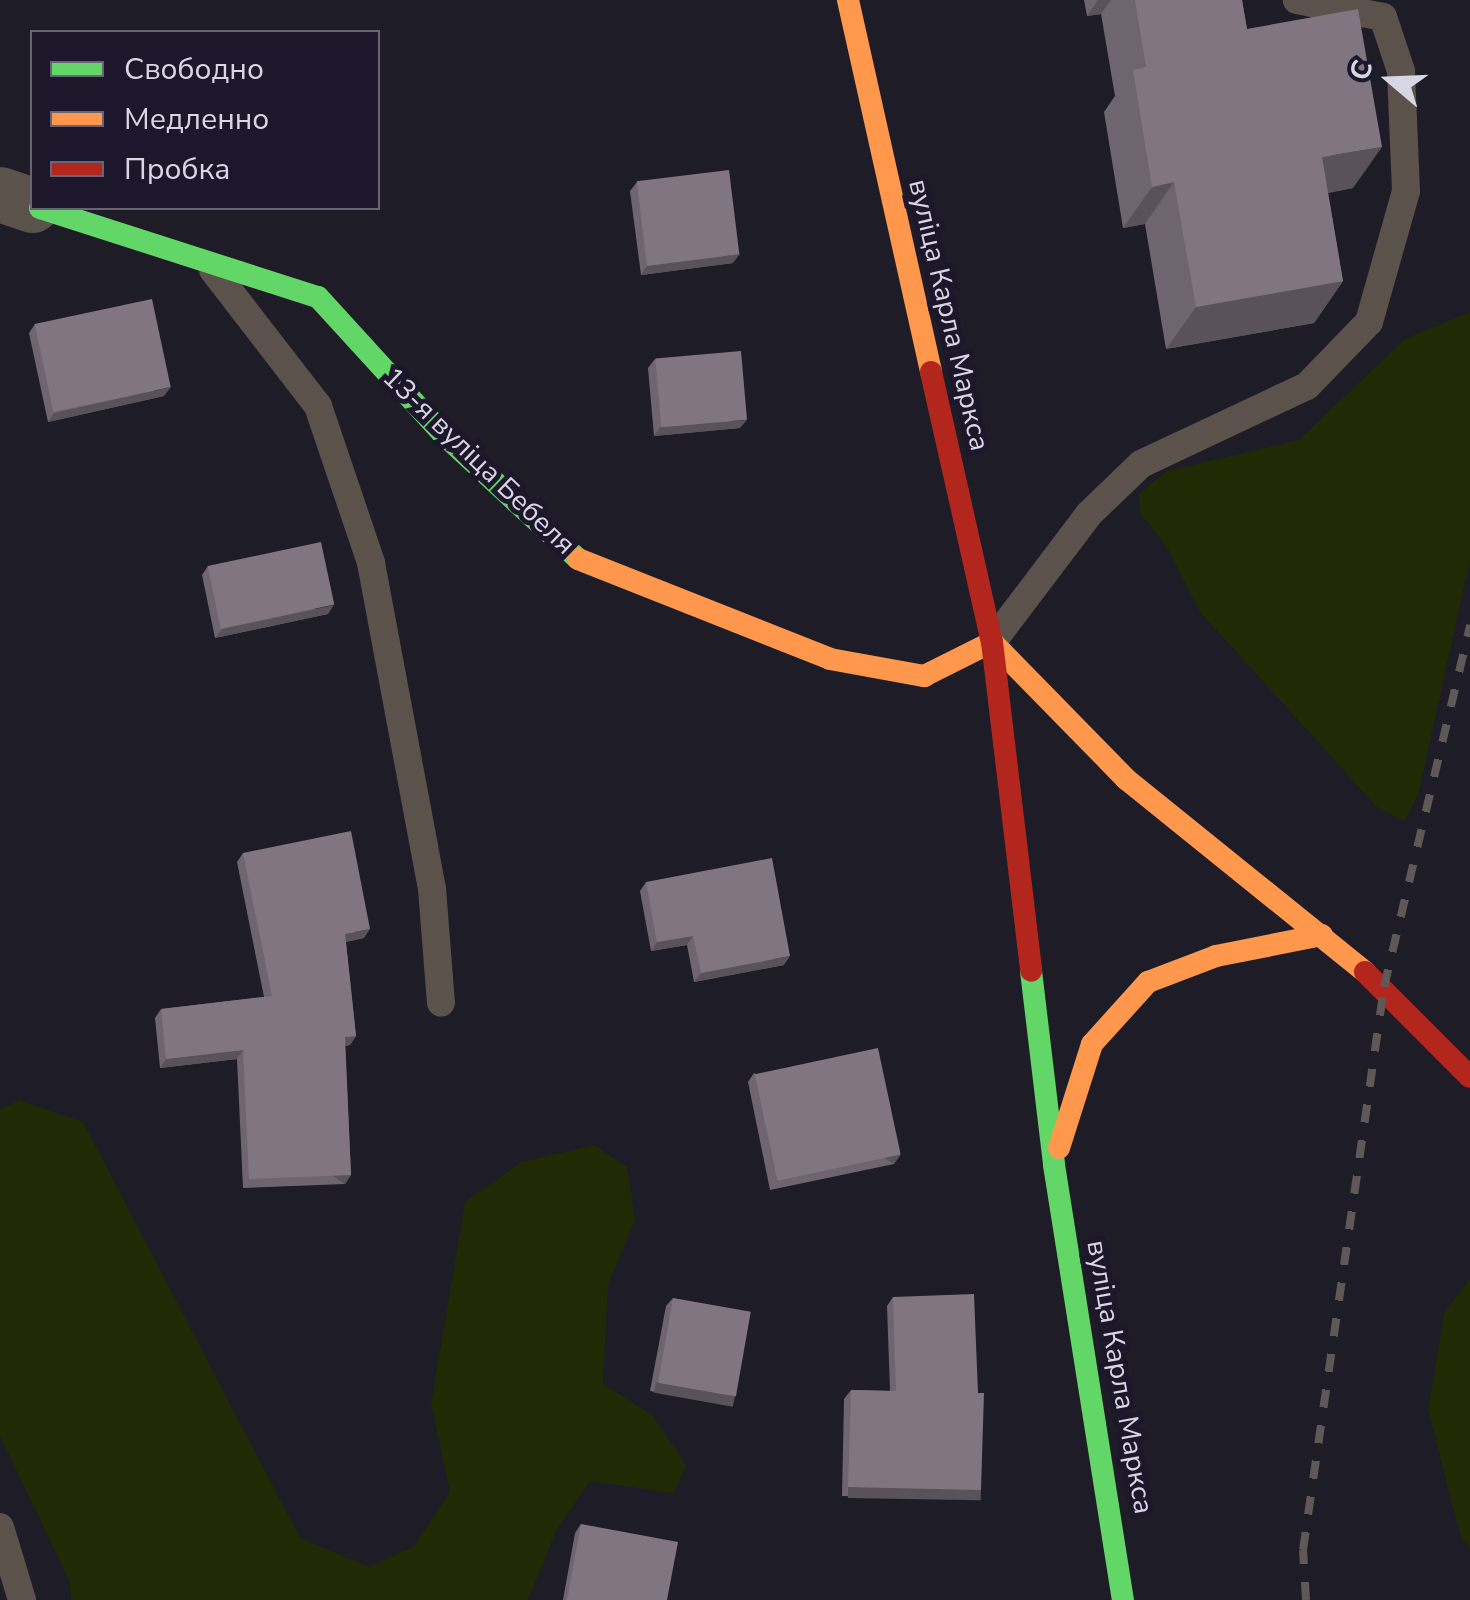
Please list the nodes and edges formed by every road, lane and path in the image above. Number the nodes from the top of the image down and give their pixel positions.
1 (848, 0) edge
2 (1297, 0) edge
3 (1386, 9) edge
4 (0, 194) edge
5 (30, 204) edge
6 (46, 210) edge
7 (209, 266) junction
8 (992, 642) junction
9 (1322, 935) junction
10 (441, 1003) dead end
11 (1470, 1077) edge
12 (1054, 1165) junction
13 (0, 1527) edge
14 (22, 1600) edge
15 (1123, 1600) edge

1 - 8 main road, вуліца Карла Маркса
2 - 3 lane
3 - 8 lane
4 - 5 street
6 - 7 main road, 13-я вуліца Бебеля
7 - 8 main road, 13-я вуліца Бебеля
7 - 10 lane
8 - 9 main road
8 - 12 main road, вуліца Карла Маркса
9 - 11 main road
9 - 12 main road, вуліца Карла Маркса
12 - 15 main road, вуліца Карла Маркса
13 - 14 lane

